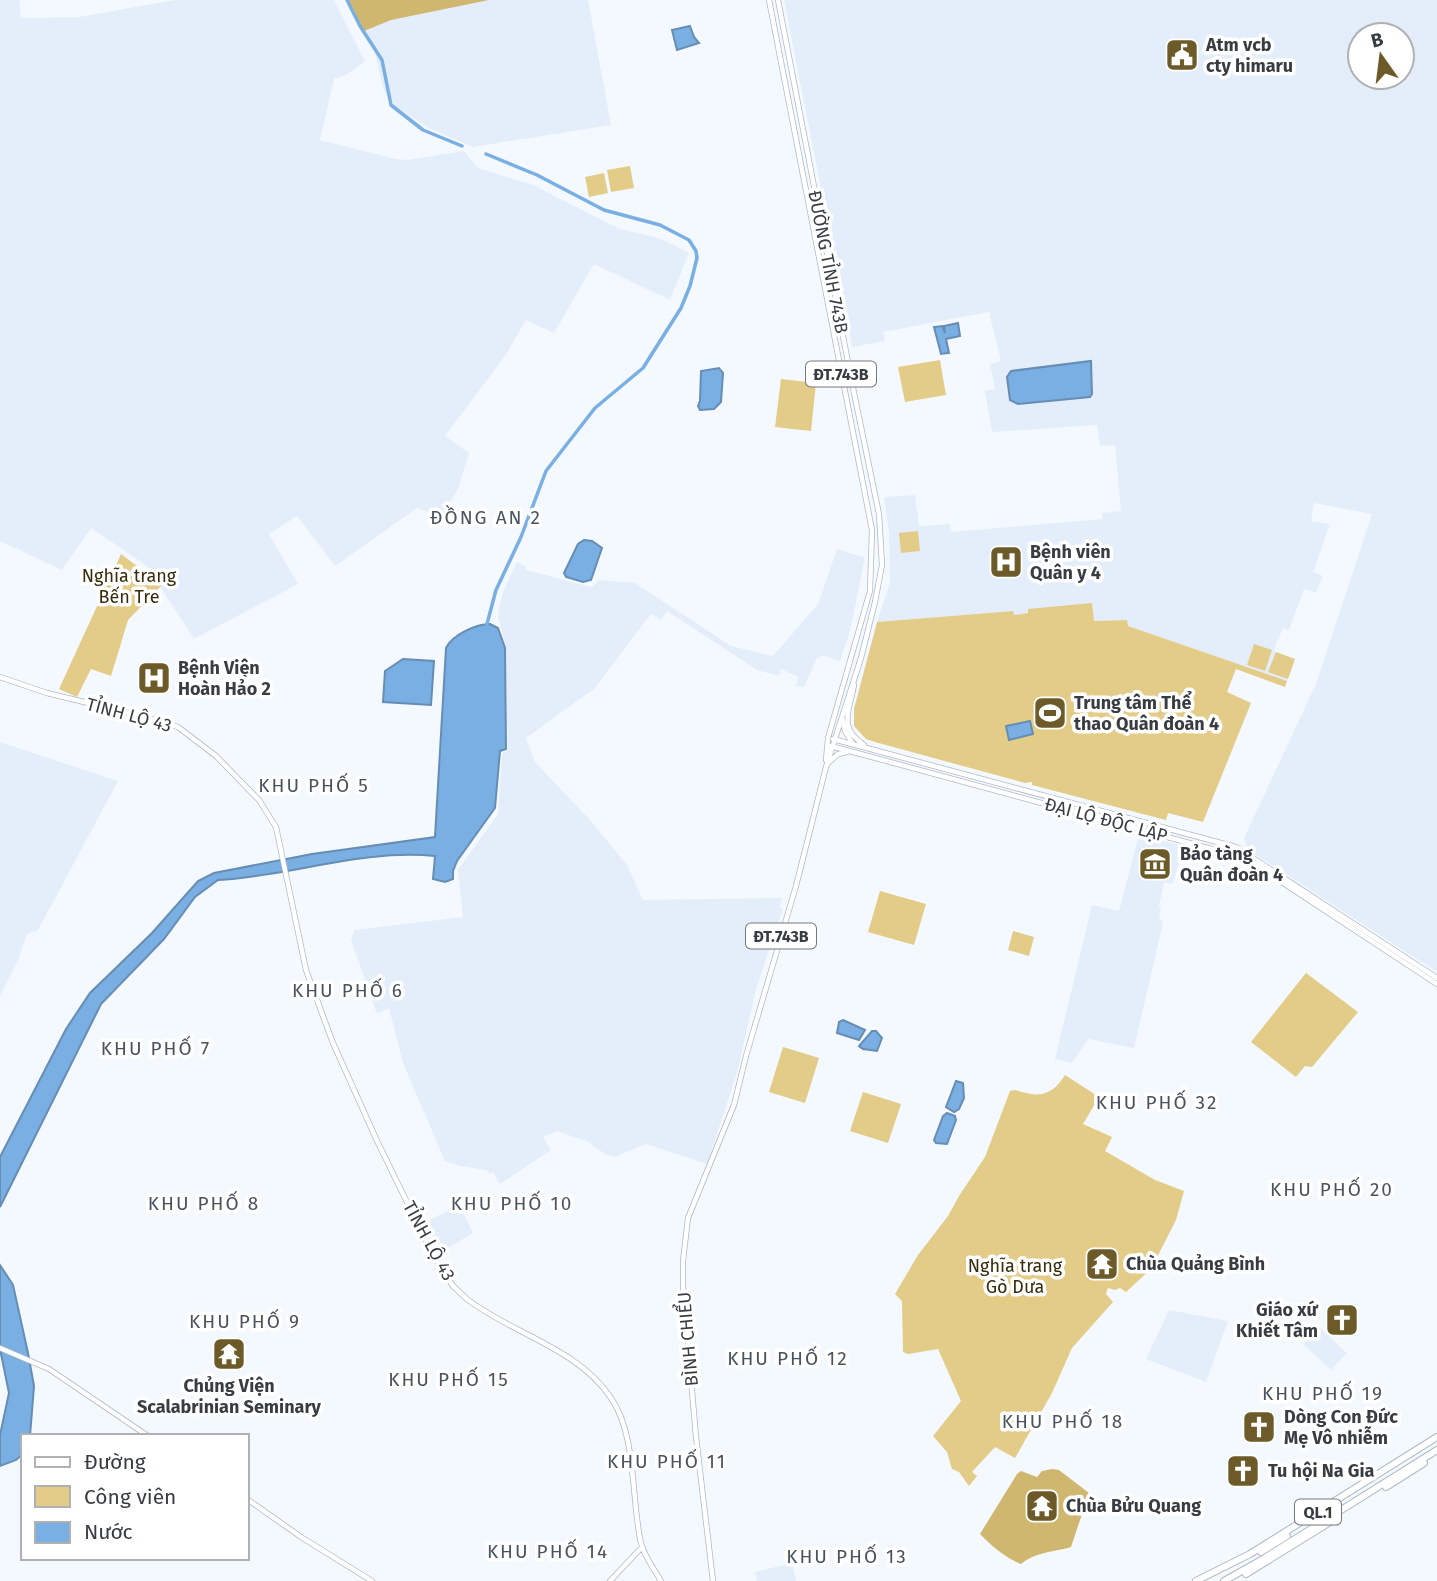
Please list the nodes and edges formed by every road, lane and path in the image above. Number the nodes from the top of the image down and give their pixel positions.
1 (769, 0) edge
2 (778, 0) edge
3 (854, 440) junction
4 (864, 441) junction
5 (855, 673) junction
6 (0, 677) edge
7 (842, 714) junction
8 (828, 738) junction
9 (835, 740) junction
10 (854, 745) junction
11 (830, 746) junction
12 (871, 749) junction
13 (851, 752) junction
14 (825, 766) junction
15 (1437, 978) edge
16 (1437, 984) edge
17 (734, 1105) joint
18 (0, 1348) edge
19 (145, 1434) edge
20 (1437, 1440) edge
21 (1437, 1452) edge
22 (248, 1500) edge
23 (1351, 1506) junction
24 (642, 1547) junction
25 (372, 1581) edge
26 (610, 1581) edge
27 (661, 1581) edge
28 (713, 1581) edge
29 (1196, 1581) edge
30 (1205, 1581) edge
31 (1224, 1581) edge
32 (1232, 1581) edge

1 - 3 main road, ĐƯỜNG TỈNH 743B / ĐT.743B
2 - 4 main road, ĐƯỜNG TỈNH 743B / ĐT.743B
3 - 4 main road
3 - 8 main road, ĐƯỜNG TỈNH 743B / ĐT.743B
4 - 5 main road, ĐƯỜNG TỈNH 743B / ĐT.743B
5 - 7 main road, ĐƯỜNG TỈNH 743B / ĐT.743B
5 - 12 main road
6 - 24 main road, TỈNH LỘ 43
7 - 9 main road, ĐƯỜNG TỈNH 743B / ĐT.743B
7 - 10 main road
8 - 9 main road, ĐẠI LỘ ĐỘC LẬP
8 - 11 main road, ĐƯỜNG TỈNH 743B / ĐT.743B
9 - 10 main road, ĐẠI LỘ ĐỘC LẬP
9 - 11 main road, ĐƯỜNG TỈNH 743B / ĐT.743B
10 - 12 main road, ĐẠI LỘ ĐỘC LẬP
11 - 13 main road, ĐẠI LỘ ĐỘC LẬP
11 - 14 main road, ĐƯỜNG TỈNH 743B / ĐT.743B
12 - 15 main road, ĐẠI LỘ ĐỘC LẬP
13 - 14 main road
13 - 16 main road, ĐẠI LỘ ĐỘC LẬP
14 - 17 main road, ĐƯỜNG TỈNH 743B / ĐT.743B
17 - 28 main road, BÌNH CHIỂU
18 - 19 main road
20 - 29 highway, QL.1
20 - 30 highway, QL.1
21 - 23 highway, QL.1
22 - 25 main road
23 - 31 highway, QL.1
23 - 32 highway, QL.1
24 - 26 main road
24 - 27 main road, TỈNH LỘ 43

